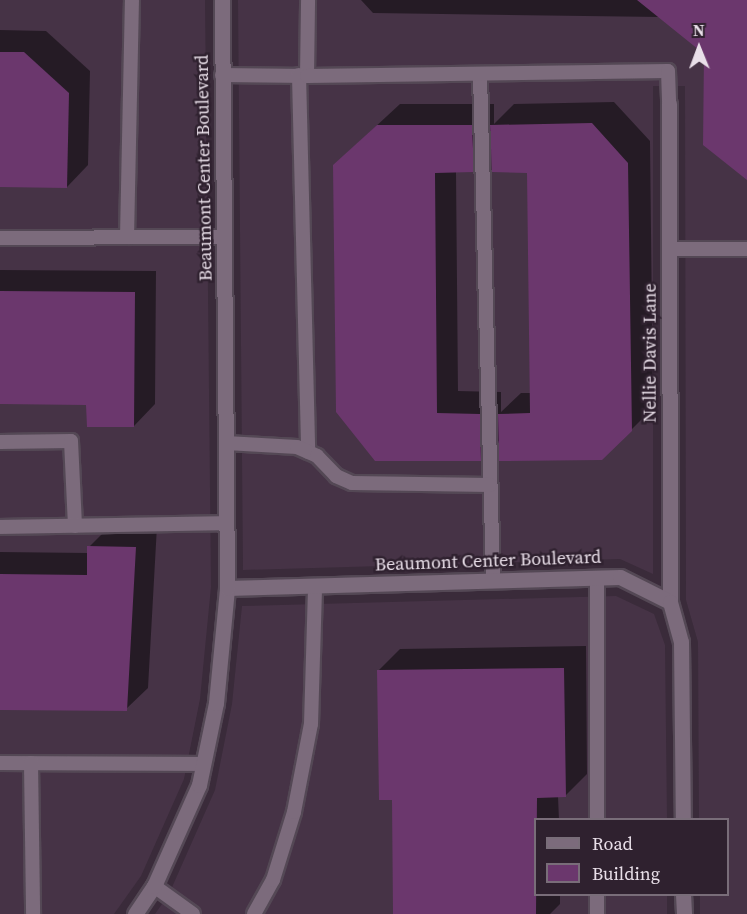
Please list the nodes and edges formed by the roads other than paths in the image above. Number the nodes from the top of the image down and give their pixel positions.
1 (132, 0) edge
2 (222, 0) edge
3 (308, 0) edge
4 (480, 74) junction
5 (222, 75) junction
6 (303, 75) junction
7 (669, 104) joint
8 (127, 237) junction
9 (224, 237) junction
10 (0, 238) edge
11 (669, 249) junction
12 (747, 249) edge
13 (0, 442) edge
14 (226, 443) junction
15 (308, 452) junction
16 (490, 485) junction
17 (226, 523) junction
18 (75, 526) junction
19 (0, 527) edge
20 (597, 578) junction
21 (493, 581) junction
22 (315, 586) junction
23 (227, 588) junction
24 (670, 602) junction
25 (0, 764) edge
26 (31, 764) junction
27 (203, 764) junction
28 (597, 818) edge
29 (683, 818) edge
30 (154, 886) junction
31 (597, 896) edge
32 (683, 896) edge
33 (33, 914) edge
34 (135, 914) edge
35 (193, 914) edge
36 (254, 914) edge
37 (597, 914) edge
38 (684, 914) edge

1 - 8 lane
2 - 5 street, Beaumont Center Boulevard
3 - 6 lane
4 - 6 lane
4 - 7 lane
4 - 16 lane
5 - 6 lane
5 - 9 street, Beaumont Center Boulevard
6 - 15 lane
7 - 11 street, Nellie Davis Lane
8 - 9 lane
8 - 10 lane
9 - 14 street, Beaumont Center Boulevard
11 - 12 lane
11 - 24 street, Nellie Davis Lane
13 - 18 lane
14 - 15 lane
14 - 17 street, Beaumont Center Boulevard
15 - 16 lane
16 - 21 lane
17 - 18 lane
17 - 23 street, Beaumont Center Boulevard
18 - 19 lane
20 - 21 street, Beaumont Center Boulevard
20 - 24 street, Beaumont Center Boulevard
20 - 28 lane
21 - 22 street, Beaumont Center Boulevard
22 - 23 street, Beaumont Center Boulevard
22 - 36 lane
23 - 27 street, Beaumont Center Boulevard
24 - 29 street
25 - 26 lane
26 - 27 lane
26 - 33 lane
27 - 30 street, Beaumont Center Boulevard
30 - 34 street, Beaumont Center Boulevard
30 - 35 lane
31 - 37 lane
32 - 38 street

